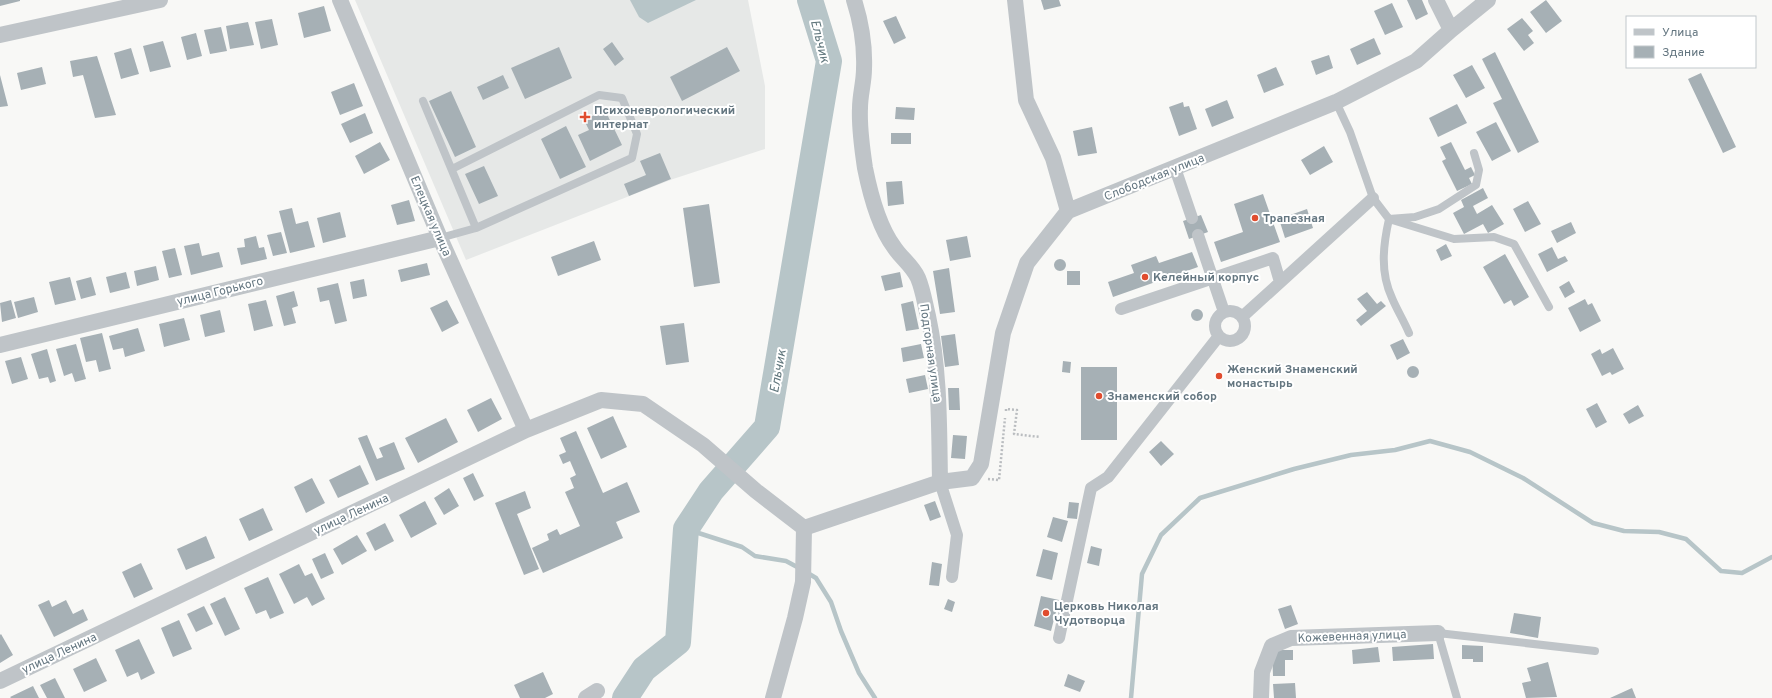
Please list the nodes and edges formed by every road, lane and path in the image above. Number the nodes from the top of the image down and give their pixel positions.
1 (160, 0) edge
2 (340, 0) edge
3 (854, 0) edge
4 (1015, 0) edge
5 (1436, 0) edge
6 (1488, 0) edge
7 (1451, 30) junction
8 (0, 35) edge
9 (423, 101) dead end
10 (1336, 102) junction
11 (1474, 153) dead end
12 (1175, 168) junction
13 (452, 169) junction
14 (1373, 198) junction
15 (1068, 212) junction
16 (1192, 218) dead end
17 (1389, 219) junction
18 (476, 228) junction
19 (1198, 235) dead end
20 (440, 238) junction
21 (1213, 278) junction
22 (1280, 282) junction
23 (1549, 307) dead end
24 (1121, 309) dead end
25 (1224, 312) junction
26 (1242, 317) junction
27 (1410, 333) dead end
28 (1219, 336) junction
29 (0, 345) edge
30 (526, 430) junction
31 (1040, 437) dead end
32 (972, 478) junction
33 (940, 482) junction
34 (804, 528) junction
35 (952, 578) dead end
36 (1438, 633) junction
37 (1059, 638) dead end
38 (1595, 651) dead end
39 (0, 682) edge
40 (773, 698) edge
41 (1261, 698) edge
42 (1457, 698) edge

1 - 8 street
2 - 20 street, Елецкая улица
3 - 33 street, Подгорная улица
4 - 15 street
5 - 7 street
6 - 7 street, Слободская улица
7 - 10 street, Слободская улица
9 - 13 lane
10 - 12 street, Слободская улица
10 - 14 lane
11 - 17 lane
12 - 15 street, Слободская улица
12 - 16 street
13 - 18 lane
13 - 18 lane
14 - 17 lane
14 - 22 street
15 - 32 street, Слободская улица
17 - 23 lane
17 - 27 lane
18 - 20 lane
19 - 21 street
20 - 29 street, улица Горького
20 - 30 street, Елецкая улица
21 - 22 street
21 - 24 street
21 - 25 street
22 - 26 street
25 - 26 street
25 - 28 street
26 - 28 street
28 - 37 street
30 - 34 street, улица Ленина
30 - 39 street, улица Ленина
31 - 32 path
32 - 33 street
33 - 34 street
33 - 35 street
34 - 40 street
36 - 38 lane
36 - 41 street, Кожевенная улица
36 - 42 lane

